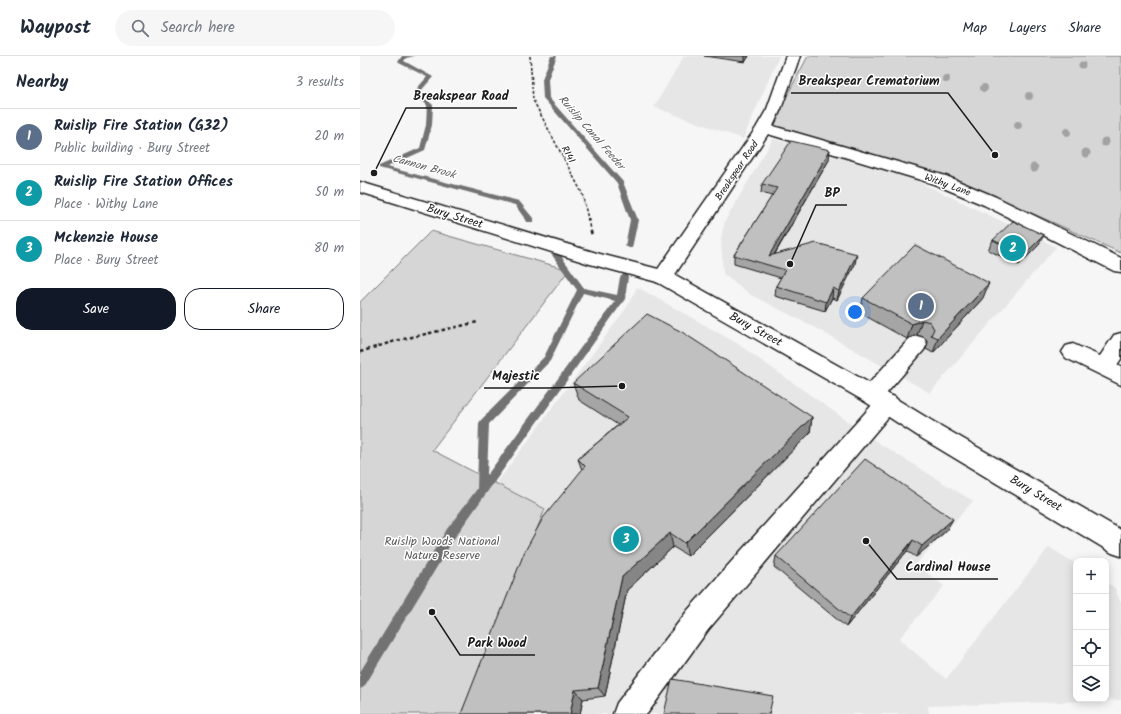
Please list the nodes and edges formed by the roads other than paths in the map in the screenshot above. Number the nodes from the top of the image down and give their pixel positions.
1 (792, 56) edge
2 (764, 128) junction
3 (360, 187) edge
4 (1121, 266) edge
5 (664, 276) junction
6 (1121, 341) edge
7 (917, 344) dead end
8 (1073, 352) dead end
9 (1113, 372) edge
10 (880, 399) junction
11 (1121, 544) edge
12 (628, 714) edge

1 - 2 street, Breakspear Road
2 - 4 street, Withy Lane
2 - 5 street, Breakspear Road
3 - 5 street, Bury Street
5 - 10 street, Bury Street
6 - 9 street
7 - 10 street
8 - 9 street
10 - 11 street, Bury Street
10 - 12 street

